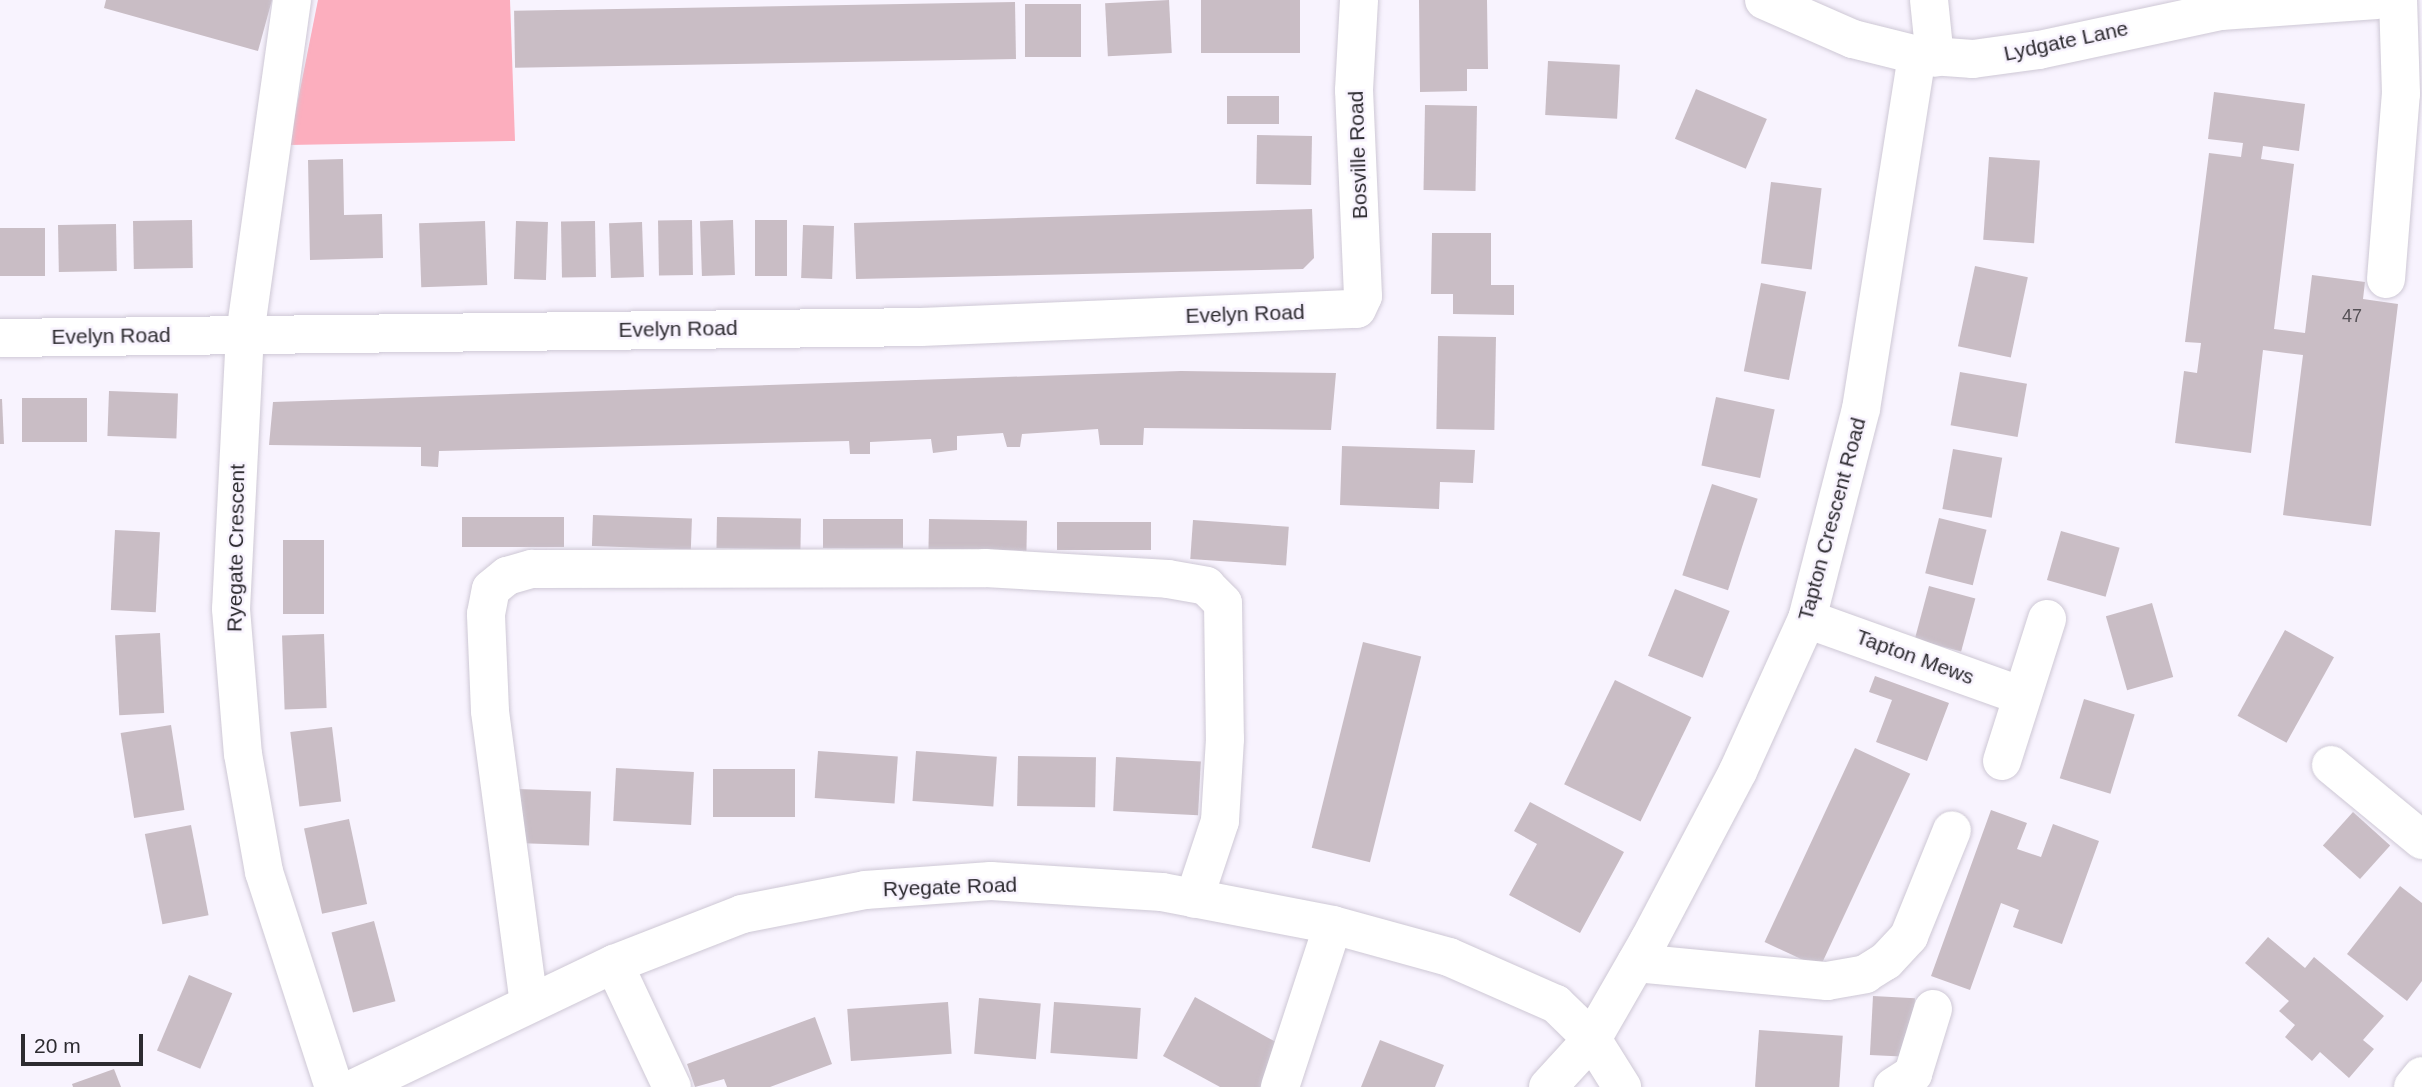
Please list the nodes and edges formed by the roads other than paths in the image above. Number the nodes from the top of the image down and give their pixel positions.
1 (292, 0) edge
2 (1359, 0) edge
3 (1764, 0) edge
4 (1930, 0) edge
5 (2359, 0) edge
6 (2398, 0) edge
7 (1926, 57) junction
8 (2386, 279) dead end
9 (1357, 309) joint
10 (245, 333) junction
11 (0, 338) edge
12 (1807, 619) junction
13 (2047, 619) dead end
14 (2022, 696) junction
15 (2001, 761) dead end
16 (2331, 765) dead end
17 (1952, 830) dead end
18 (2422, 840) edge
19 (1194, 899) junction
20 (1334, 925) junction
21 (1636, 963) junction
22 (614, 964) junction
23 (529, 1004) junction
24 (1933, 1009) dead end
25 (1592, 1039) junction
26 (2422, 1076) edge
27 (334, 1087) edge
28 (358, 1087) edge
29 (672, 1087) edge
30 (1280, 1087) edge
31 (1548, 1087) edge
32 (1622, 1087) edge
33 (1893, 1087) edge
34 (2413, 1087) edge

1 - 10 street, Ryegate Crescent
2 - 9 street, Bosville Road
3 - 7 street, Lydgate Lane
4 - 7 street, Tapton Crescent Road
5 - 7 street, Lydgate Lane
6 - 8 street
7 - 12 street, Tapton Crescent Road
9 - 10 street, Evelyn Road
10 - 11 street, Evelyn Road
10 - 27 street, Ryegate Crescent
12 - 14 street, Tapton Mews
12 - 21 street, Tapton Crescent Road
13 - 14 street
14 - 15 street
16 - 18 street
17 - 21 street
19 - 20 street, Ryegate Road
19 - 22 street, Ryegate Road
19 - 23 street
20 - 25 street, Ryegate Road
20 - 30 street
21 - 25 street, Tapton Crescent Road
22 - 23 street, Ryegate Road
22 - 29 street
23 - 28 street, Ryegate Road
24 - 33 street
25 - 31 street, Tapton Crescent Road
25 - 32 street, Ryegate Road
26 - 34 street

